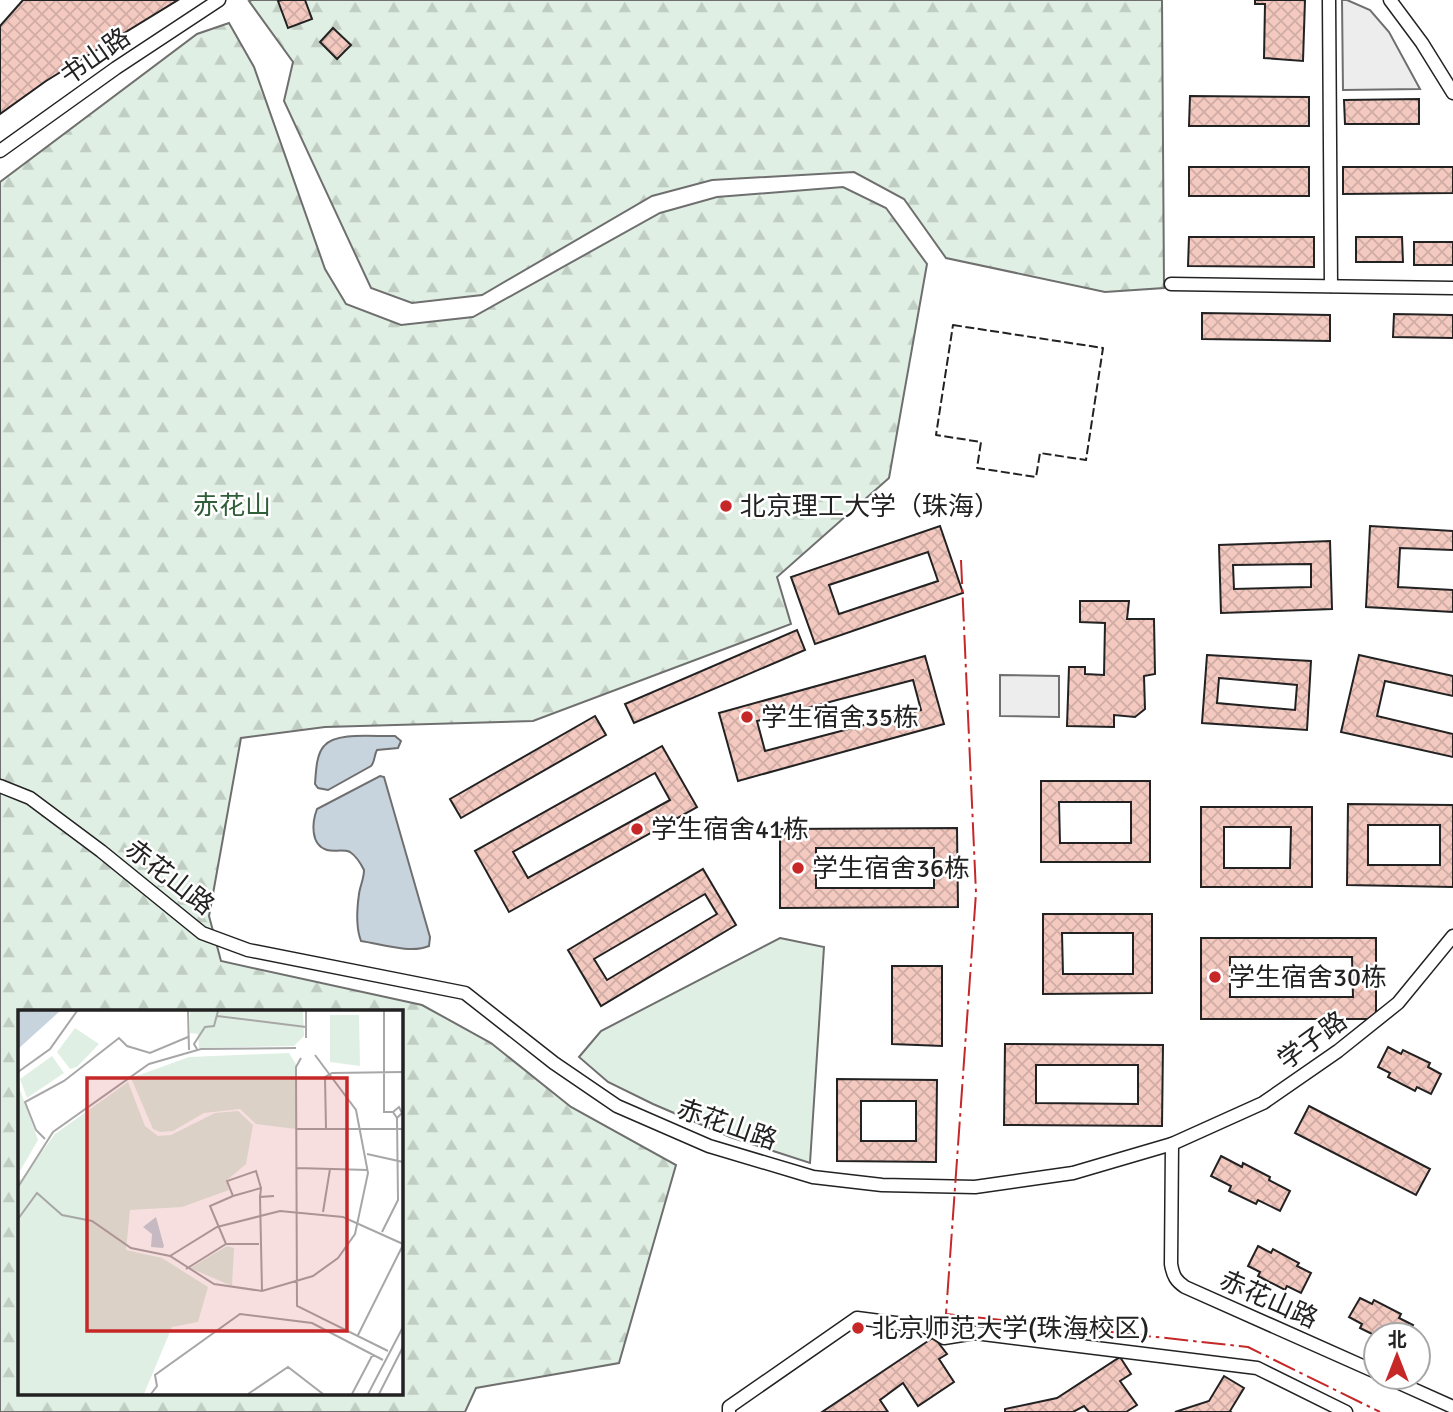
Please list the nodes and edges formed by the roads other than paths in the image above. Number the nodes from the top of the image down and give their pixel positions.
1 (219, 0) edge
2 (1329, 0) edge
3 (1390, 0) edge
4 (1453, 93) edge
5 (0, 151) edge
6 (1171, 284) dead end
7 (1332, 286) junction
8 (1453, 288) edge
9 (0, 786) edge
10 (1453, 936) edge
11 (1172, 1144) junction
12 (1362, 1366) edge
13 (1417, 1391) edge
14 (1453, 1407) edge
15 (729, 1412) edge
16 (1346, 1412) edge

1 - 5 street, 书山路
2 - 7 street
3 - 4 street
6 - 7 street
7 - 8 street
9 - 11 street, 赤花山路
10 - 11 street, 学子路
11 - 12 street, 赤花山路
13 - 14 street
15 - 16 street

